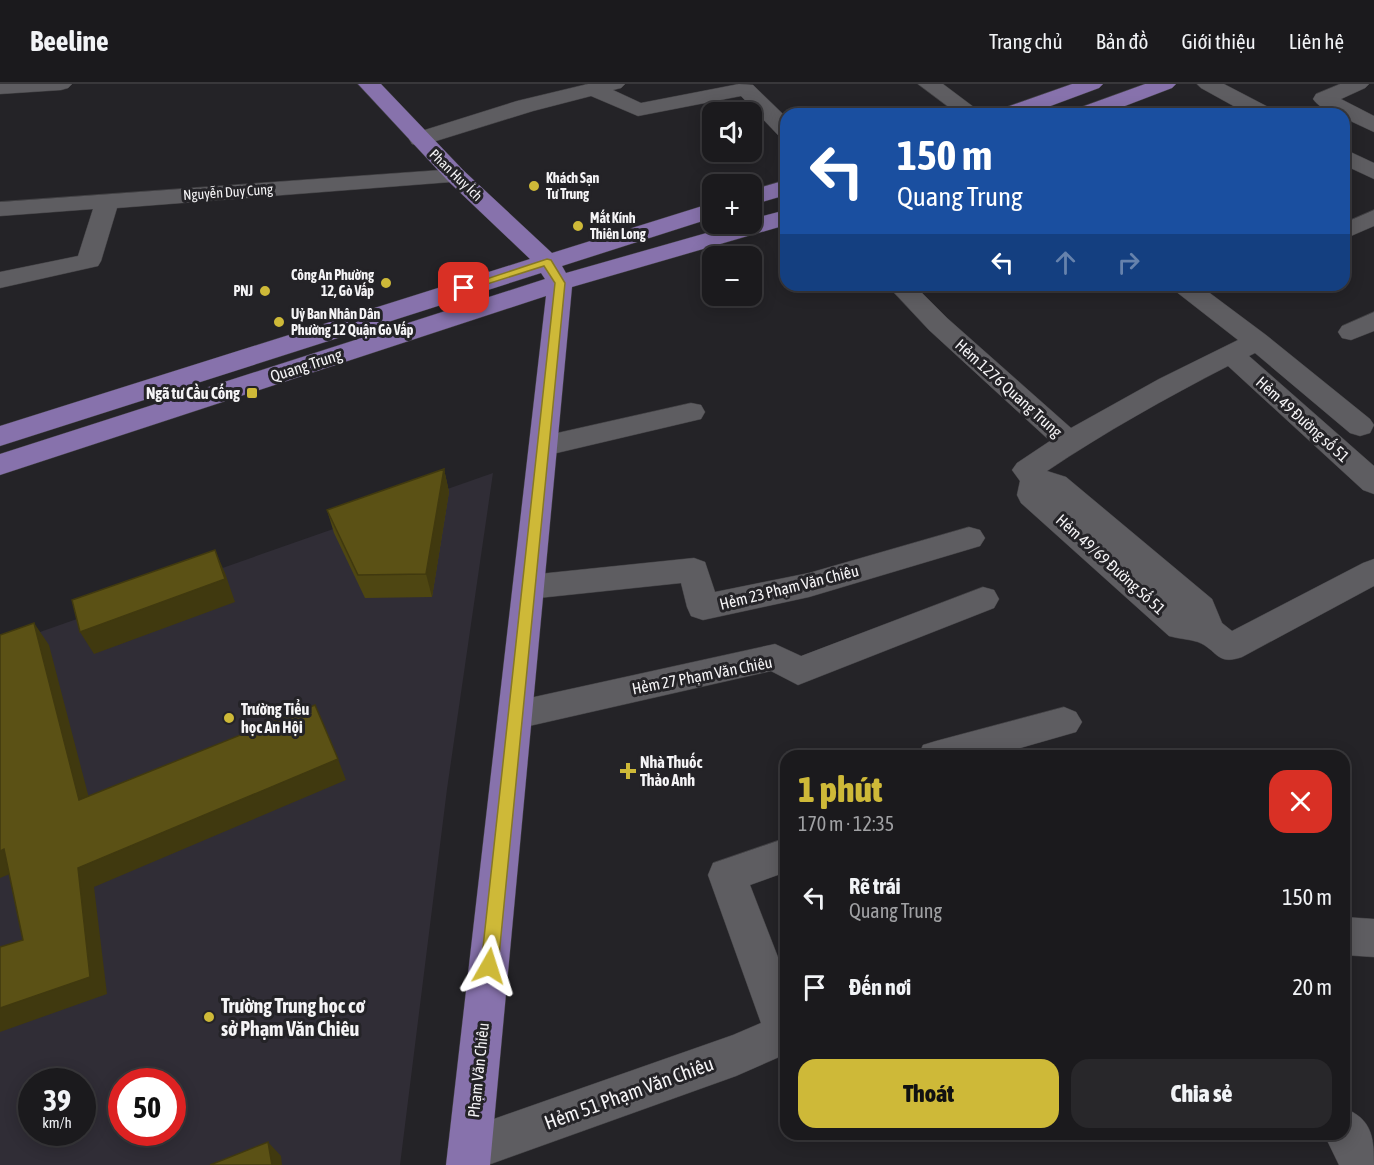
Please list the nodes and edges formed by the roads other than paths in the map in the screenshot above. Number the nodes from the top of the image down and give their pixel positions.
1 (61, 84) edge
2 (369, 84) edge
3 (930, 84) edge
4 (1092, 84) edge
5 (1165, 84) edge
6 (1208, 84) edge
7 (1358, 84) edge
8 (603, 86) edge
9 (758, 86) edge
10 (0, 88) edge
11 (964, 108) edge
12 (1026, 108) edge
13 (1100, 108) edge
14 (1253, 108) edge
15 (1341, 108) edge
16 (1350, 113) edge
17 (780, 121) edge
18 (1374, 125) edge
19 (420, 139) junction
20 (1350, 159) edge
21 (1374, 172) edge
22 (456, 176) junction
23 (780, 190) edge
24 (762, 195) edge
25 (107, 201) junction
26 (0, 209) edge
27 (702, 214) edge
28 (1374, 217) edge
29 (780, 219) edge
30 (505, 221) junction
31 (1350, 228) edge
32 (554, 273) junction
33 (0, 280) edge
34 (464, 288) junction
35 (906, 291) edge
36 (1191, 291) edge
37 (1257, 341) junction
38 (1232, 355) junction
39 (691, 412) dead end
40 (1360, 426) dead end
41 (0, 436) edge
42 (1069, 442) junction
43 (544, 446) junction
44 (0, 465) edge
45 (1374, 483) edge
46 (969, 538) dead end
47 (1374, 571) edge
48 (529, 587) junction
49 (983, 599) dead end
50 (516, 715) junction
51 (1064, 722) dead end
52 (969, 750) edge
53 (780, 857) edge
54 (1350, 936) edge
55 (1374, 938) edge
56 (780, 1018) edge
57 (780, 1037) edge
58 (1350, 1140) edge
59 (469, 1157) edge
60 (1364, 1165) edge

1 - 10 street
2 - 19 main road, Phan Huy Ích
3 - 11 street
4 - 12 main road
5 - 13 main road
6 - 14 street
7 - 15 street
8 - 9 street
8 - 19 street
9 - 17 street
16 - 18 street
19 - 22 main road, Phan Huy Ích
20 - 21 street
22 - 25 street, Nguyễn Duy Cung
22 - 30 main road, Phan Huy Ích
23 - 24 main road
25 - 26 street, Nguyễn Duy Cung
25 - 33 street
27 - 32 main road, Quang Trung
28 - 31 street
29 - 32 main road, Quang Trung
30 - 32 main road, Phan Huy Ích
30 - 34 main road
32 - 34 main road, Quang Trung
32 - 43 main road, Phạm Văn Chiêu
32 - 44 main road, Quang Trung
34 - 41 main road, Quang Trung
35 - 42 street, Hẻm 1276 Quang Trung
36 - 37 street
37 - 38 street, Hẻm 1276 Quang Trung
37 - 40 street
38 - 42 street, Hẻm 1276 Quang Trung
38 - 45 street, Hẻm 49 Đường số 51
39 - 43 street
42 - 47 street, Hẻm 49/69 Đường Số 51
43 - 48 main road, Phạm Văn Chiêu
46 - 48 street, Hẻm 23 Phạm Văn Chiêu
48 - 50 main road, Phạm Văn Chiêu
49 - 50 street, Hẻm 27 Phạm Văn Chiêu
50 - 59 main road, Phạm Văn Chiêu
51 - 52 street
53 - 56 street
54 - 55 street
57 - 59 street, Hẻm 51 Phạm Văn Chiêu
58 - 60 street

